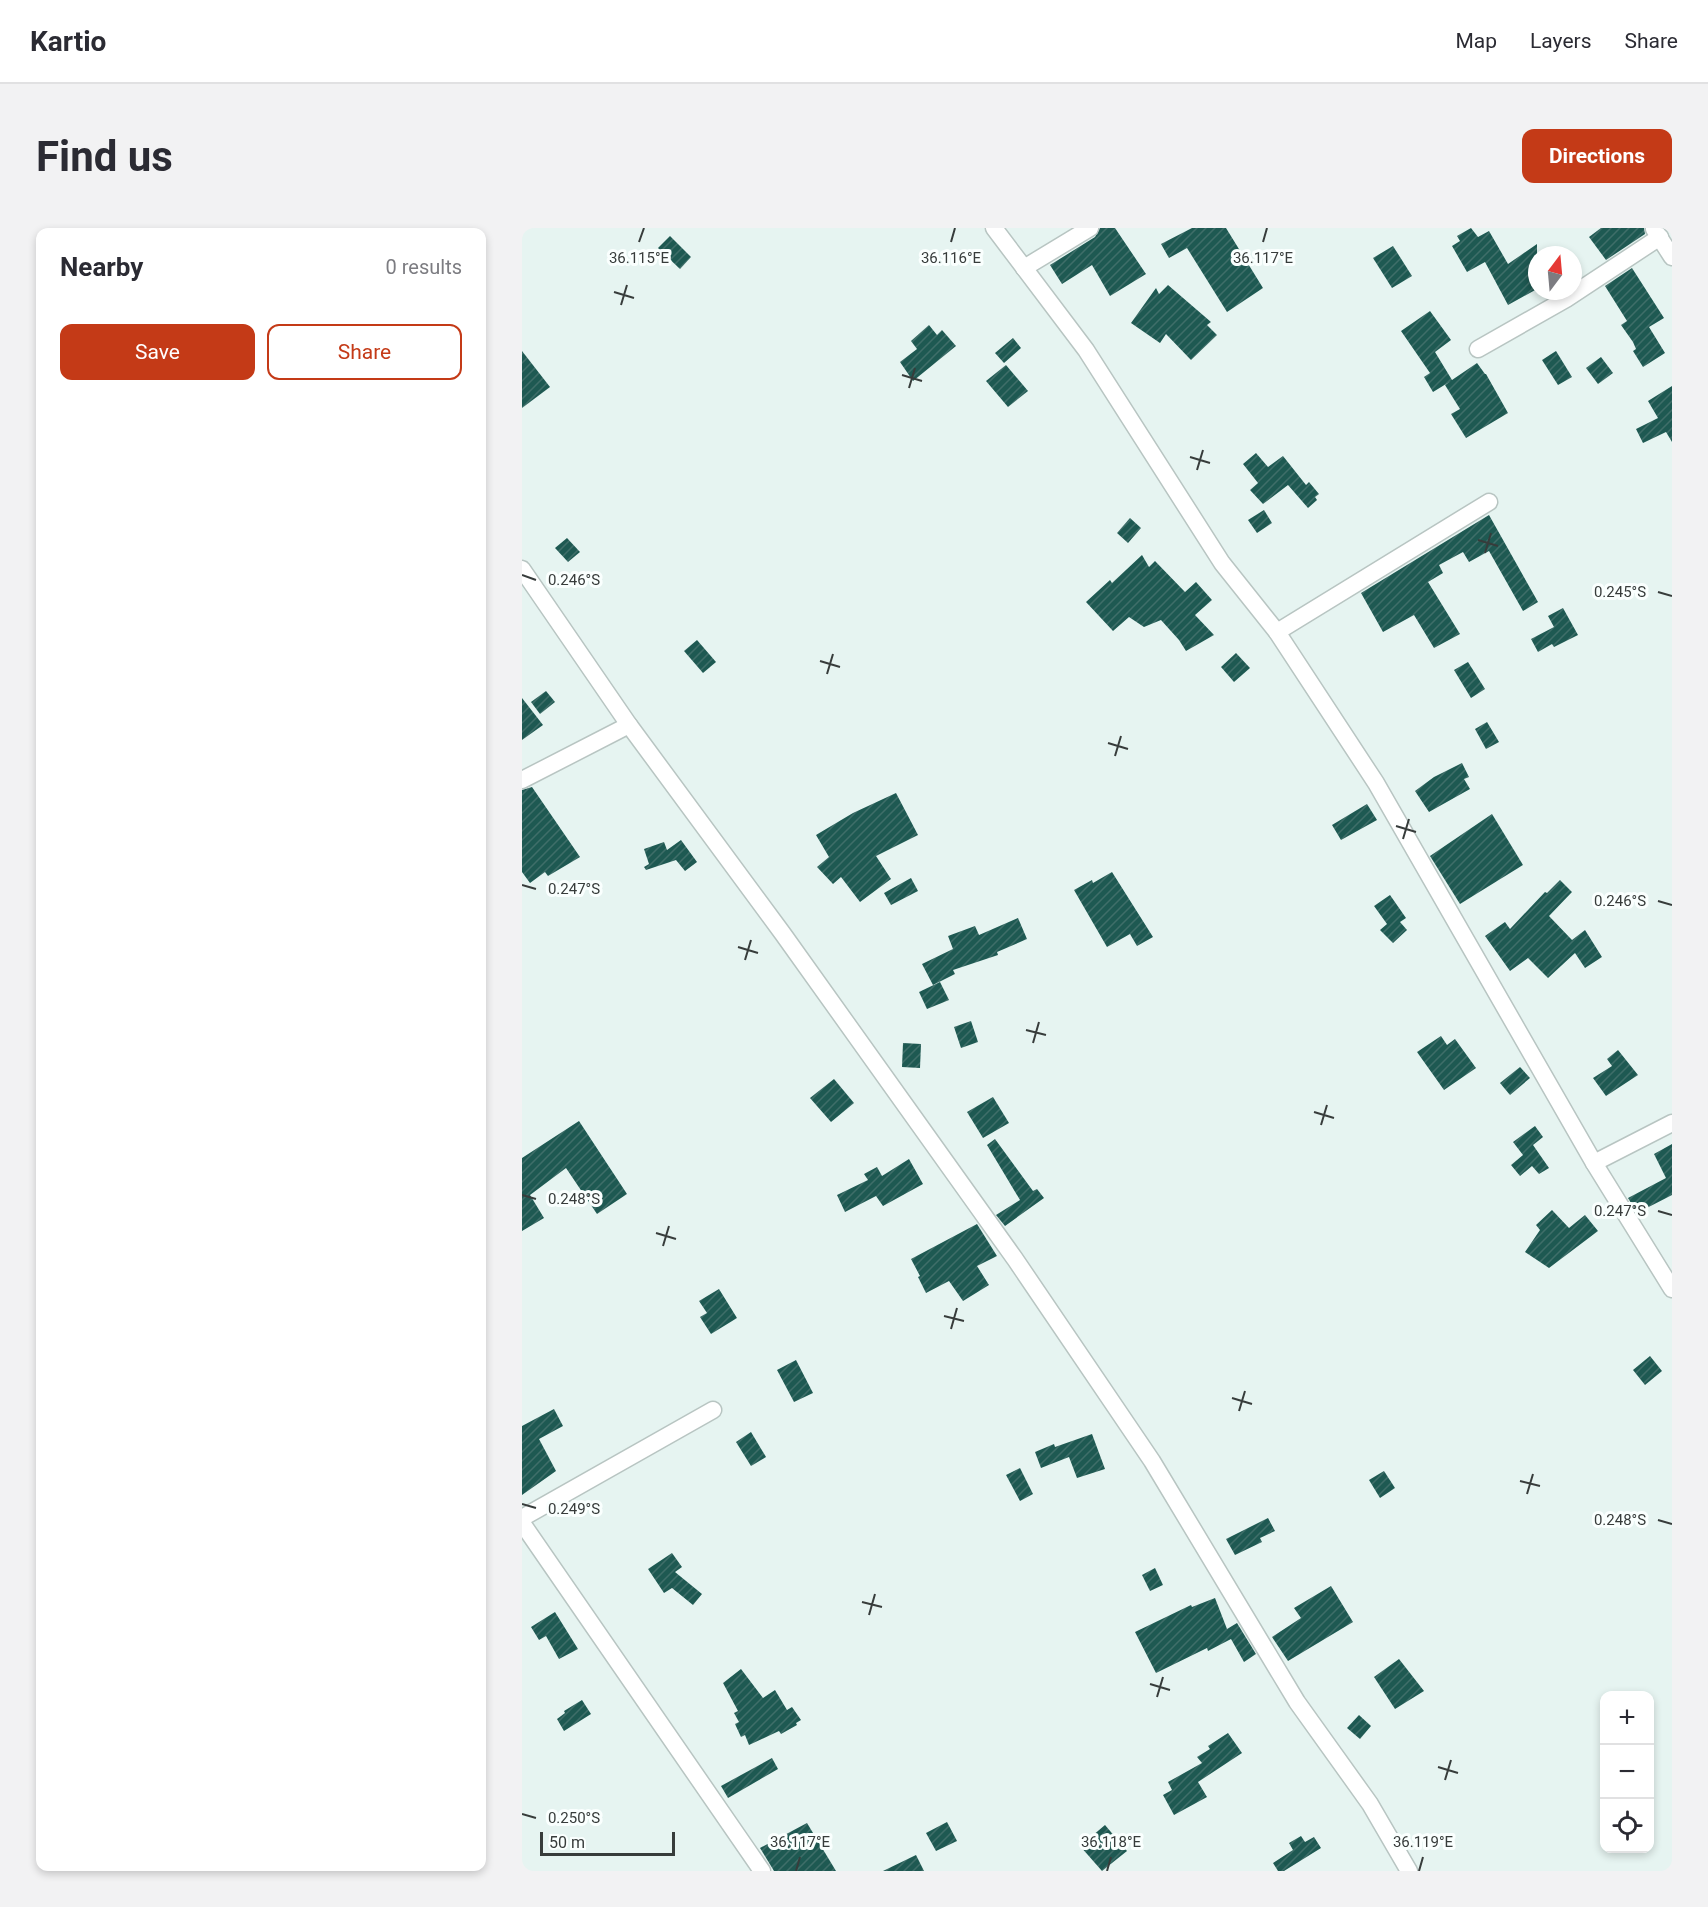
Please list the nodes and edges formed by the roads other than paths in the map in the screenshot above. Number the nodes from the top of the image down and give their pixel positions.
1 (994, 228) edge
2 (1090, 228) edge
3 (1657, 233) edge
4 (1672, 257) edge
5 (1024, 268) junction
6 (1478, 349) dead end
7 (1489, 502) dead end
8 (522, 569) edge
9 (1277, 632) junction
10 (629, 725) junction
11 (522, 780) edge
12 (1672, 1123) edge
13 (1594, 1163) junction
14 (1672, 1289) edge
15 (713, 1410) dead end
16 (522, 1518) edge
17 (522, 1523) edge
18 (762, 1871) edge
19 (1409, 1871) edge

1 - 5 street
2 - 5 street
3 - 4 street
3 - 6 street
5 - 9 street
7 - 9 street
8 - 10 street
9 - 13 street
10 - 11 street
10 - 19 street
12 - 13 street
13 - 14 street
15 - 16 street
17 - 18 street

